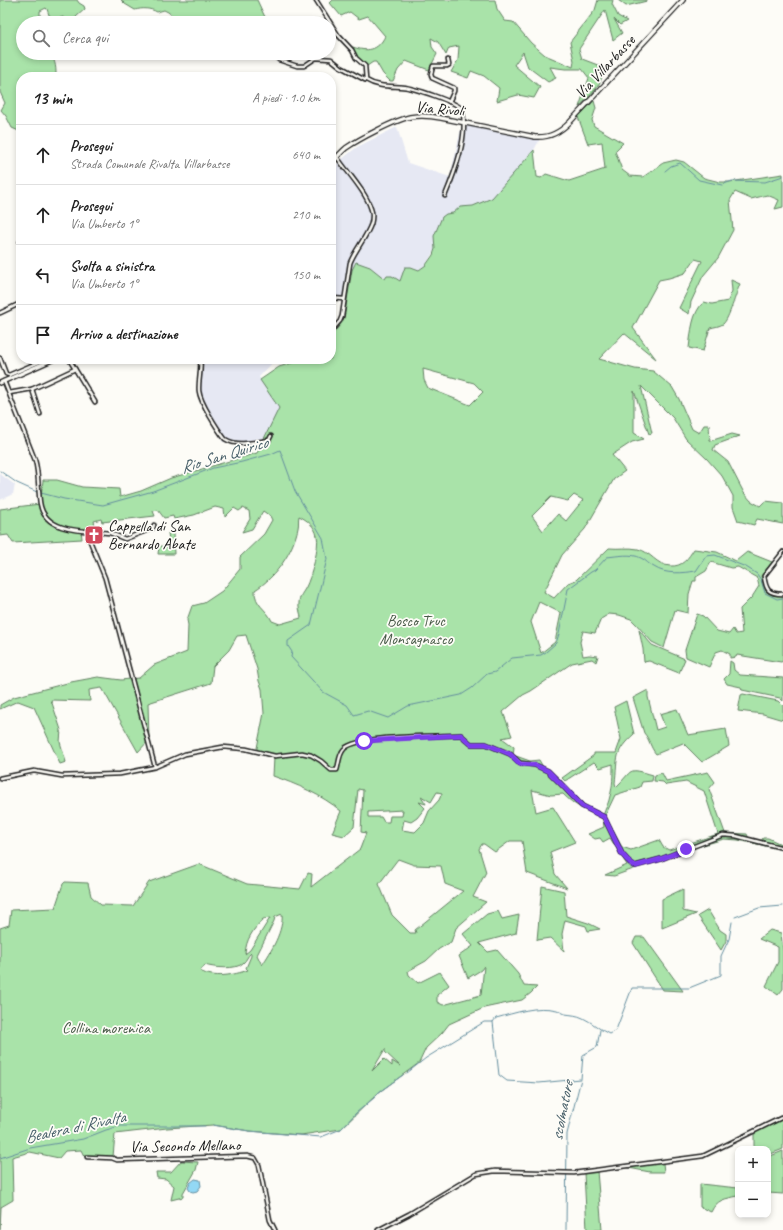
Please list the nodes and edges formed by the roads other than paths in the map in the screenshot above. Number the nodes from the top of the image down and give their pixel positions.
1 (316, 0) edge
2 (683, 0) edge
3 (326, 16) edge
4 (336, 32) edge
5 (279, 60) edge
6 (313, 60) edge
7 (332, 60) edge
8 (448, 60) dead end
9 (366, 80) junction
10 (449, 102) junction
11 (464, 122) junction
12 (535, 137) joint
13 (337, 157) joint
14 (445, 196) dead end
15 (336, 298) edge
16 (345, 299) junction
17 (16, 305) edge
18 (0, 312) edge
19 (336, 325) edge
20 (0, 358) edge
21 (34, 364) edge
22 (43, 364) edge
23 (72, 364) edge
24 (201, 364) edge
25 (75, 369) junction
26 (2, 382) edge
27 (32, 389) junction
28 (9, 393) junction
29 (95, 402) dead end
30 (40, 414) dead end
31 (271, 436) dead end
32 (154, 525) dead end
33 (98, 532) junction
34 (783, 552) edge
35 (782, 556) edge
36 (783, 594) edge
37 (155, 766) junction
38 (0, 778) edge
39 (783, 848) edge
40 (783, 1116) edge
41 (87, 1158) dead end
42 (275, 1230) edge
43 (378, 1230) edge

1 - 3 street
2 - 12 street, Via Villarbasse
4 - 9 street
5 - 6 street
7 - 9 street
8 - 10 street
9 - 10 street
10 - 11 street
11 - 12 street, Via Rivoli
11 - 13 street, Via Rivoli
11 - 14 street
13 - 16 street
15 - 16 street
16 - 19 street
17 - 18 street
20 - 21 street
22 - 26 street
23 - 25 street
24 - 31 street
25 - 27 street
25 - 29 street
26 - 28 street
27 - 28 street
27 - 30 street
28 - 33 street
32 - 33 street
33 - 37 street
34 - 35 street
35 - 36 street
37 - 38 street
37 - 39 street
40 - 43 street
41 - 42 street, Via Secondo Mellano

